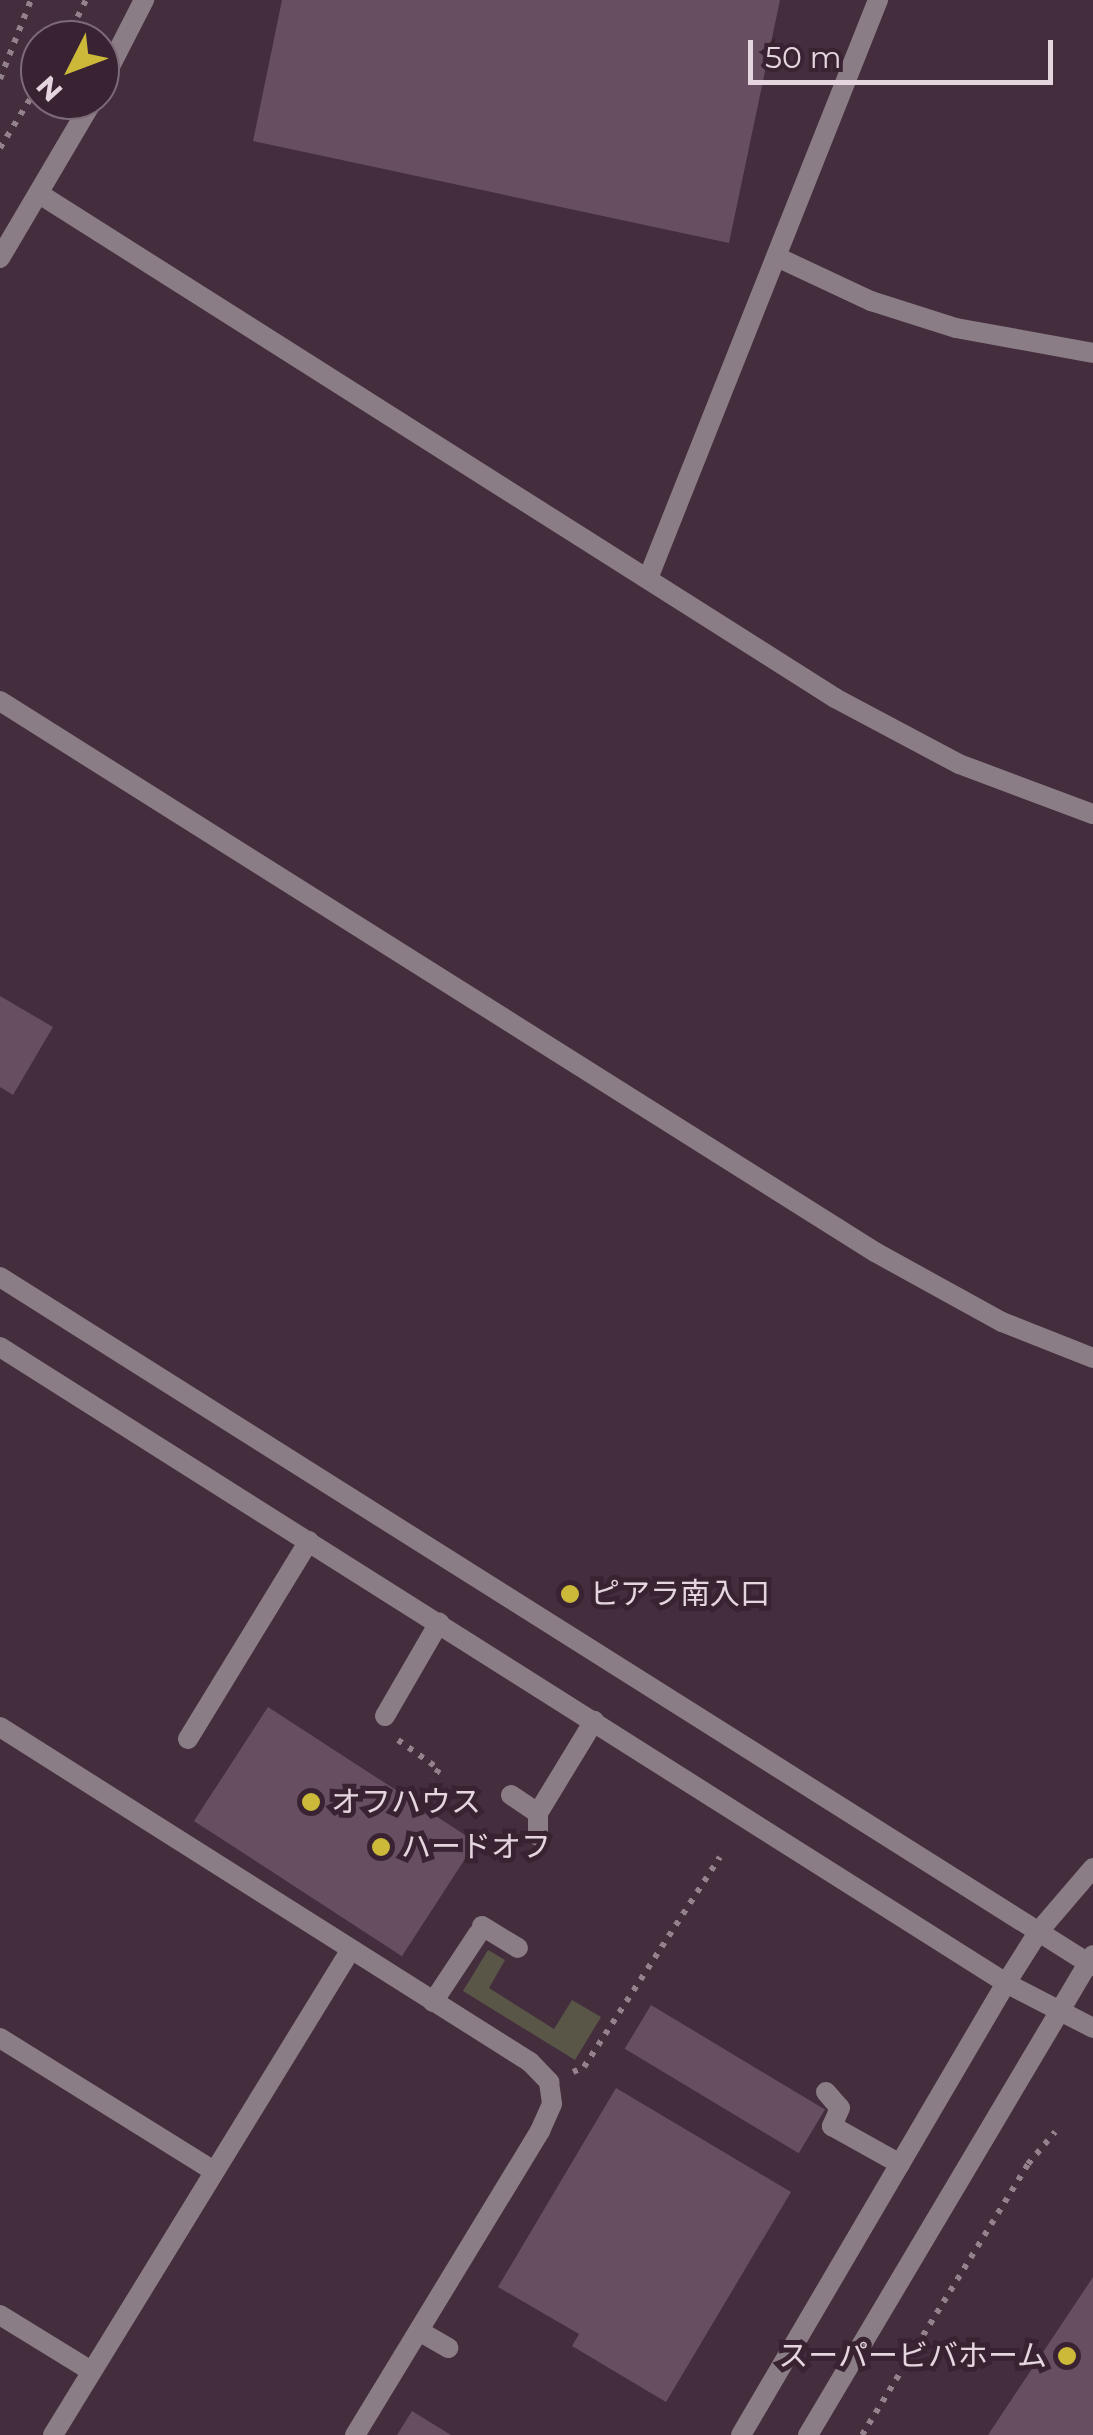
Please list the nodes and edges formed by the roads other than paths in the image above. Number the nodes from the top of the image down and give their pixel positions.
1 (144, 0) edge
2 (878, 0) edge
3 (120, 47) edge
4 (81, 120) edge
5 (41, 195) junction
6 (0, 258) edge
7 (779, 258) junction
8 (1093, 353) edge
9 (649, 576) junction
10 (0, 701) edge
11 (1093, 814) edge
12 (0, 1277) edge
13 (0, 1347) edge
14 (1093, 1358) edge
15 (309, 1540) junction
16 (439, 1622) junction
17 (384, 1716) dead end
18 (594, 1721) junction
19 (0, 1726) edge
20 (188, 1739) dead end
21 (511, 1795) dead end
22 (538, 1813) junction
23 (538, 1836) dead end
24 (1093, 1868) edge
25 (1039, 1931) junction
26 (518, 1948) dead end
27 (350, 1951) junction
28 (1092, 1962) edge
29 (1006, 1984) junction
30 (433, 2002) junction
31 (1060, 2016) junction
32 (1093, 2028) edge
33 (0, 2038) edge
34 (826, 2092) dead end
35 (900, 2164) junction
36 (212, 2170) junction
37 (0, 2315) edge
38 (419, 2331) junction
39 (449, 2348) dead end
40 (90, 2372) junction
41 (54, 2435) edge
42 (355, 2435) edge
43 (741, 2435) edge
44 (808, 2435) edge

1 - 3 street
2 - 7 street
4 - 5 street
5 - 6 street
5 - 9 street
7 - 8 street
7 - 9 street
9 - 11 street
10 - 14 street
12 - 25 street
13 - 15 street
15 - 16 street
15 - 20 street
16 - 17 street
16 - 18 street
18 - 22 street
18 - 29 street
19 - 27 street
21 - 22 street
22 - 23 street
24 - 25 street
25 - 28 street
25 - 29 street
26 - 30 street
27 - 30 street
27 - 36 street
28 - 31 street
29 - 31 street
29 - 35 street
30 - 38 street
31 - 32 street
31 - 44 street
33 - 36 street
34 - 35 street
35 - 43 street
36 - 40 street
37 - 40 street
38 - 39 street
38 - 42 street
40 - 41 street

